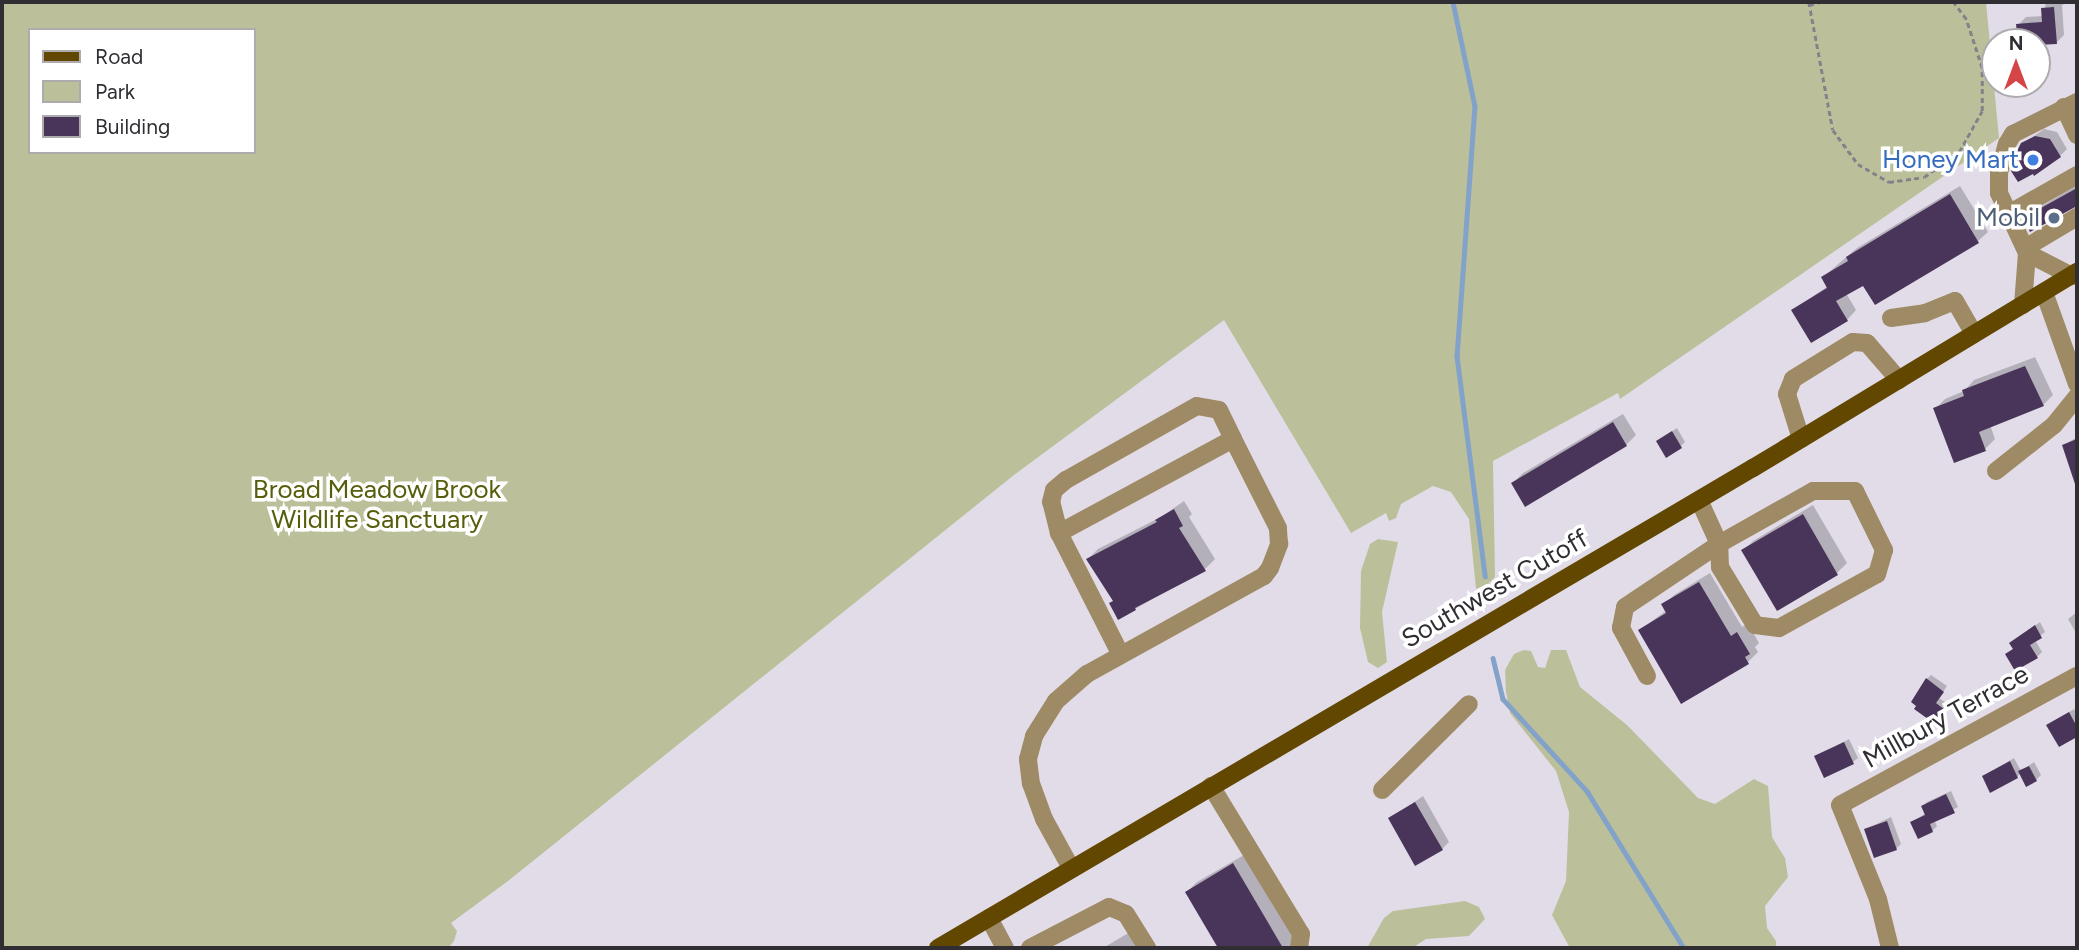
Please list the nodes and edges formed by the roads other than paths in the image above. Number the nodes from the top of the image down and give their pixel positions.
1 (2071, 105) edge
2 (2077, 135) edge
3 (2077, 175) edge
4 (2010, 213) junction
5 (2077, 218) edge
6 (2026, 251) junction
7 (2074, 274) edge
8 (2044, 292) junction
9 (2023, 305) junction
10 (1891, 318) dead end
11 (1974, 334) junction
12 (1899, 380) junction
13 (2077, 384) edge
14 (2077, 397) edge
15 (1233, 439) junction
16 (1801, 439) junction
17 (1996, 471) dead end
18 (1699, 500) junction
19 (1059, 533) junction
20 (1719, 544) junction
21 (1120, 653) junction
22 (1647, 676) dead end
23 (2077, 676) edge
24 (1469, 705) dead end
25 (1211, 786) junction
26 (1382, 790) dead end
27 (1071, 868) junction
28 (989, 918) junction
29 (938, 948) edge
30 (1005, 948) edge
31 (1030, 948) edge
32 (1147, 948) edge
33 (1299, 948) edge
34 (1890, 948) edge

1 - 2 street
1 - 4 street
3 - 4 street
4 - 6 street
5 - 6 street
6 - 7 street
6 - 9 street
7 - 8 main road, Southwest Cutoff
8 - 9 main road, Southwest Cutoff
8 - 13 street
9 - 11 main road, Southwest Cutoff
10 - 11 street
11 - 12 main road, Southwest Cutoff
12 - 16 main road, Southwest Cutoff
12 - 16 street
14 - 17 street
15 - 19 street
15 - 19 street
15 - 21 street
16 - 18 main road, Southwest Cutoff
18 - 20 street
18 - 25 main road, Southwest Cutoff
19 - 21 street
20 - 20 street
20 - 22 street
21 - 27 street
23 - 34 street, Millbury Terrace
24 - 26 street
25 - 27 main road, Southwest Cutoff
25 - 33 street
27 - 28 main road, Southwest Cutoff
28 - 29 main road, Southwest Cutoff
28 - 30 street
31 - 32 street

